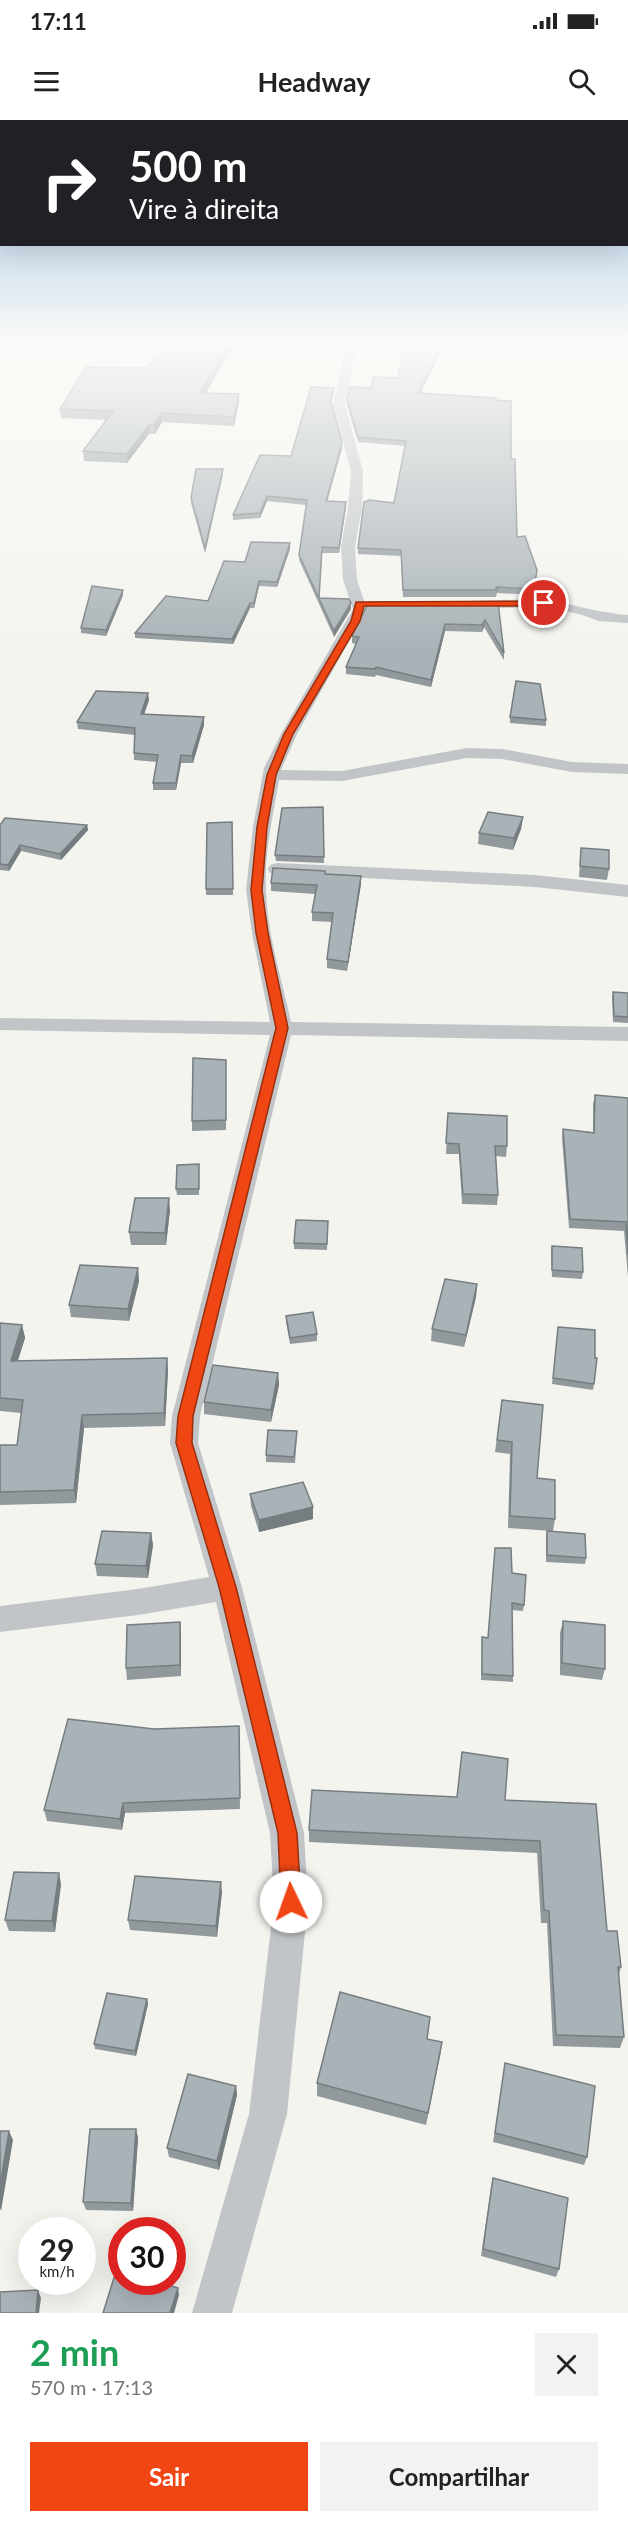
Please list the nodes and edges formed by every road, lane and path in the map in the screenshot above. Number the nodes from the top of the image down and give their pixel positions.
1 (350, 446) edge
2 (448, 604) edge
3 (628, 619) edge
4 (628, 769) edge
5 (272, 775) junction
6 (257, 868) junction
7 (628, 891) edge
8 (282, 1028) junction
9 (2, 1030) edge
10 (628, 1034) edge
11 (227, 1587) junction
12 (0, 1619) edge
13 (212, 2313) edge

1 - 5 street
2 - 3 street
4 - 5 street
5 - 6 street
6 - 7 street
6 - 8 street
8 - 9 street
8 - 10 street
8 - 11 street
11 - 12 street
11 - 13 street

